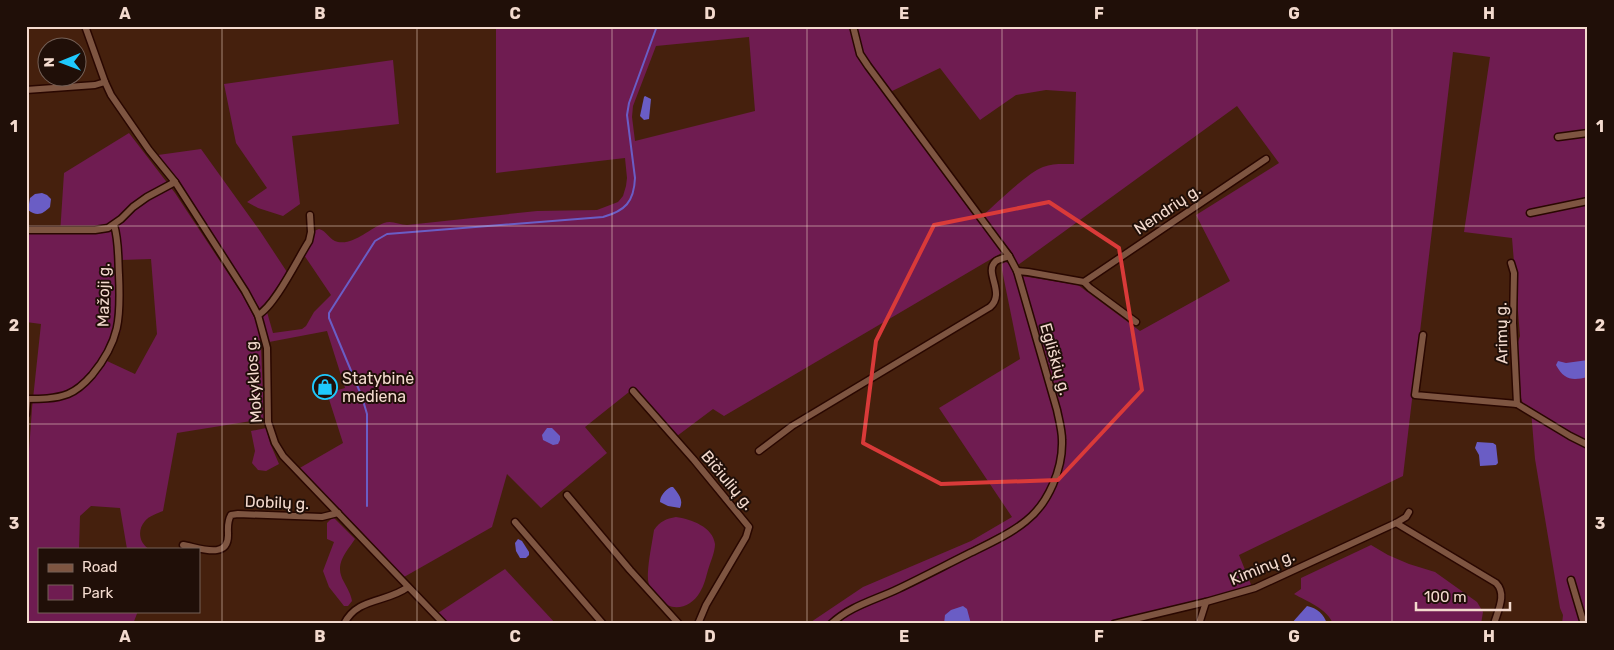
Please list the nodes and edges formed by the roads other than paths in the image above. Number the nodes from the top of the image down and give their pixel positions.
1 (85, 26) edge
2 (853, 26) edge
3 (105, 82) junction
4 (26, 90) edge
5 (1588, 133) edge
6 (1558, 136) dead end
7 (1266, 159) dead end
8 (175, 182) junction
9 (1588, 201) edge
10 (1530, 213) dead end
11 (310, 215) dead end
12 (114, 225) junction
13 (26, 230) edge
14 (1010, 256) junction
15 (1511, 263) dead end
16 (1017, 272) junction
17 (1084, 282) junction
18 (258, 315) junction
19 (1136, 322) dead end
20 (1423, 334) dead end
21 (633, 391) dead end
22 (27, 399) edge
23 (1517, 404) junction
24 (26, 414) edge
25 (1588, 444) edge
26 (759, 451) dead end
27 (566, 495) dead end
28 (1409, 512) dead end
29 (338, 513) junction
30 (515, 522) dead end
31 (1396, 523) junction
32 (184, 545) dead end
33 (200, 548) edge
34 (200, 548) edge
35 (1572, 580) dead end
36 (408, 587) junction
37 (1206, 602) junction
38 (344, 624) edge
39 (444, 624) edge
40 (603, 624) edge
41 (679, 624) edge
42 (698, 624) edge
43 (831, 624) edge
44 (1114, 624) edge
45 (1200, 624) edge
46 (1494, 624) edge
47 (1584, 624) edge

1 - 3 street, Mokyklos g.
2 - 14 street, Egliškių g.
3 - 4 street
3 - 8 street, Mokyklos g.
5 - 6 street
7 - 17 street, Nendrių g.
8 - 12 street
8 - 18 street, Mokyklos g.
9 - 10 street
11 - 18 street
12 - 13 street
12 - 22 street, Mažoji g.
14 - 16 street, Egliškių g.
14 - 26 street
15 - 23 street, Arimų g.
16 - 17 street
16 - 43 street, Egliškių g.
17 - 19 street
18 - 29 street, Mokyklos g.
20 - 23 street
21 - 42 street, Bičiulių g.
22 - 24 street
23 - 25 street
27 - 41 street
28 - 31 street, Kiminų g.
29 - 34 street, Dobilų g.
29 - 36 street, Mokyklos g.
30 - 40 street
31 - 37 street, Kiminų g.
31 - 46 street
32 - 33 street, Dobilų g.
35 - 47 street
36 - 38 street
36 - 39 street, Mokyklos g.
37 - 44 street, Kiminų g.
37 - 45 street

